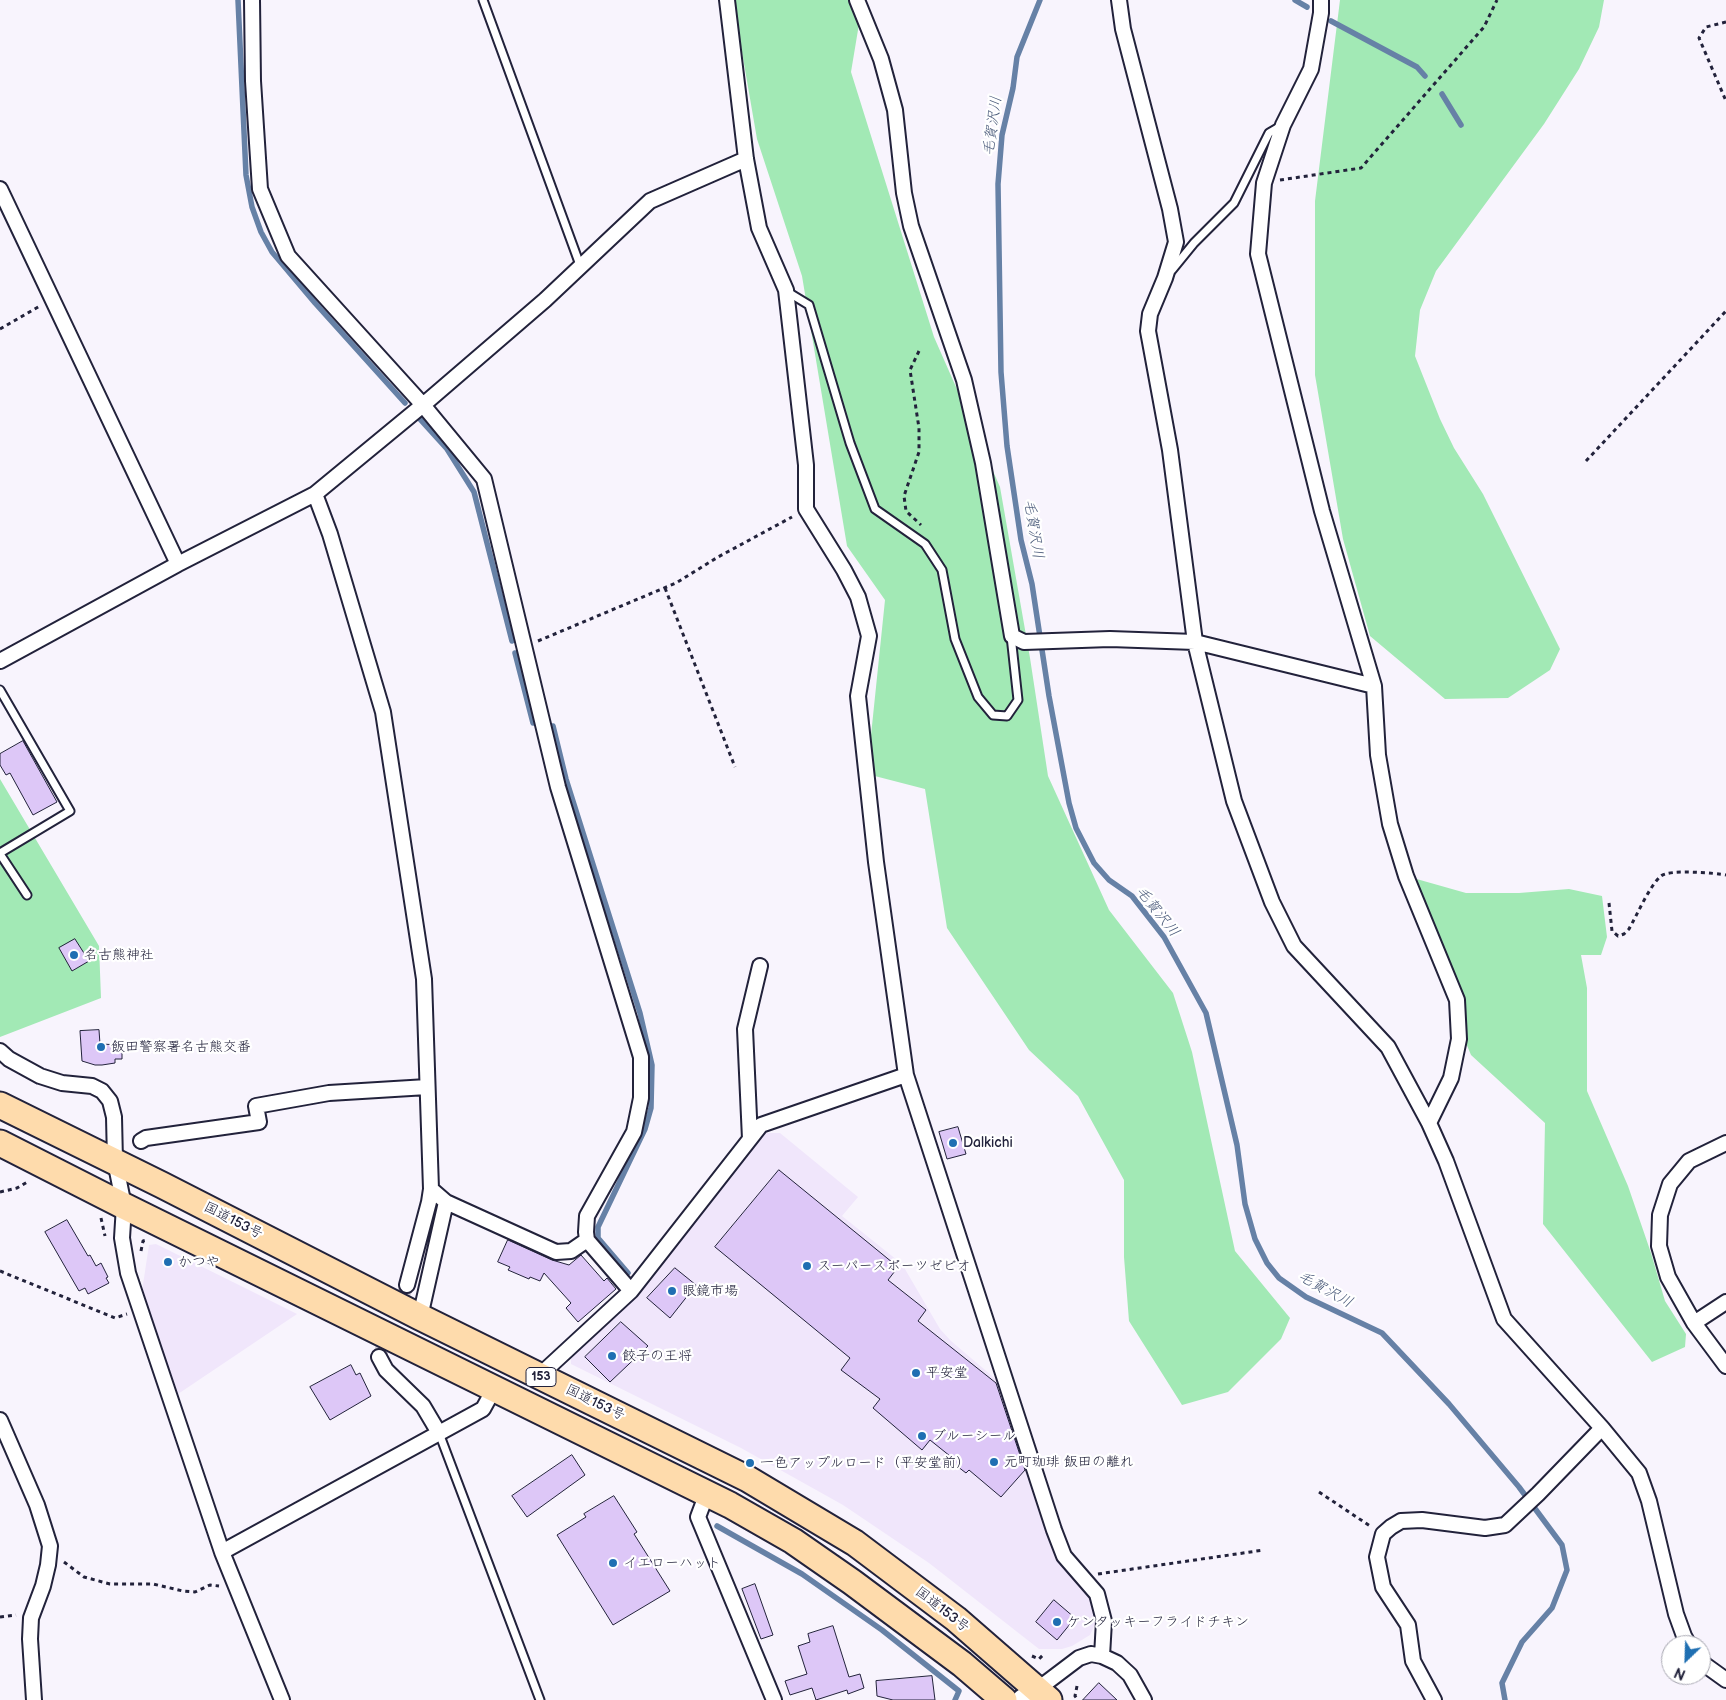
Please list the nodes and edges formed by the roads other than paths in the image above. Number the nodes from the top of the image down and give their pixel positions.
1 (252, 0) edge
2 (483, 0) edge
3 (726, 0) edge
4 (857, 0) edge
5 (1119, 0) edge
6 (1321, 0) edge
7 (1283, 125) junction
8 (746, 159) junction
9 (0, 189) edge
10 (580, 265) junction
11 (1166, 278) junction
12 (786, 290) junction
13 (423, 405) junction
14 (315, 494) junction
15 (178, 564) junction
16 (1007, 603) junction
17 (1195, 642) junction
18 (0, 661) edge
19 (1374, 686) junction
20 (0, 690) edge
21 (0, 853) edge
22 (28, 895) dead end
23 (760, 966) dead end
24 (0, 1051) edge
25 (906, 1075) junction
26 (427, 1087) junction
27 (0, 1105) edge
28 (1428, 1122) junction
29 (750, 1139) junction
30 (141, 1141) dead end
31 (0, 1143) edge
32 (1726, 1143) edge
33 (115, 1162) junction
34 (431, 1188) junction
35 (446, 1202) junction
36 (124, 1206) junction
37 (587, 1240) junction
38 (407, 1285) tunnel mouth
39 (631, 1291) junction
40 (1726, 1302) edge
41 (420, 1317) junction
42 (1694, 1323) junction
43 (379, 1357) dead end
44 (1726, 1366) edge
45 (539, 1376) junction
46 (495, 1387) junction
47 (0, 1420) edge
48 (1602, 1428) junction
49 (439, 1433) junction
50 (707, 1493) junction
51 (222, 1552) junction
52 (1684, 1635) edge
53 (1102, 1656) junction
54 (1711, 1669) edge
55 (1726, 1680) edge
56 (1036, 1696) edge
57 (34, 1700) edge
58 (282, 1700) edge
59 (540, 1700) edge
60 (774, 1700) edge
61 (1004, 1700) edge
62 (1144, 1700) edge
63 (1434, 1700) edge

1 - 13 street
2 - 10 lane
3 - 8 street
4 - 16 street
5 - 11 street
6 - 7 street
7 - 11 lane
7 - 19 street
8 - 10 street
8 - 12 street
9 - 15 street
10 - 13 street
11 - 17 street
12 - 16 lane
12 - 25 street
13 - 14 street
13 - 37 street
14 - 15 street
14 - 26 street
15 - 18 street
16 - 17 street
17 - 19 street
17 - 28 street
19 - 28 street
20 - 21 lane
21 - 22 lane
23 - 29 street
24 - 33 street
25 - 29 street
25 - 53 street
26 - 30 street
26 - 34 street
27 - 33 highway, 国道153号 / 153
28 - 48 street
29 - 39 street
31 - 36 highway, 153
32 - 42 street
33 - 36 street
33 - 41 highway, 国道153号 / 153
34 - 35 street
34 - 38 street
35 - 37 street
35 - 41 street
36 - 46 highway, 153
36 - 51 street
37 - 39 street
39 - 45 street
40 - 42 street
41 - 45 highway, 国道153号 / 153
42 - 44 street
43 - 49 street
45 - 56 highway, 国道153号 / 153
46 - 49 street
46 - 50 highway, 153
47 - 57 street
48 - 52 street
48 - 63 street
49 - 51 street
49 - 59 lane
50 - 60 street
50 - 61 highway, 153
51 - 58 street
53 - 56 street
53 - 62 street
54 - 55 street

